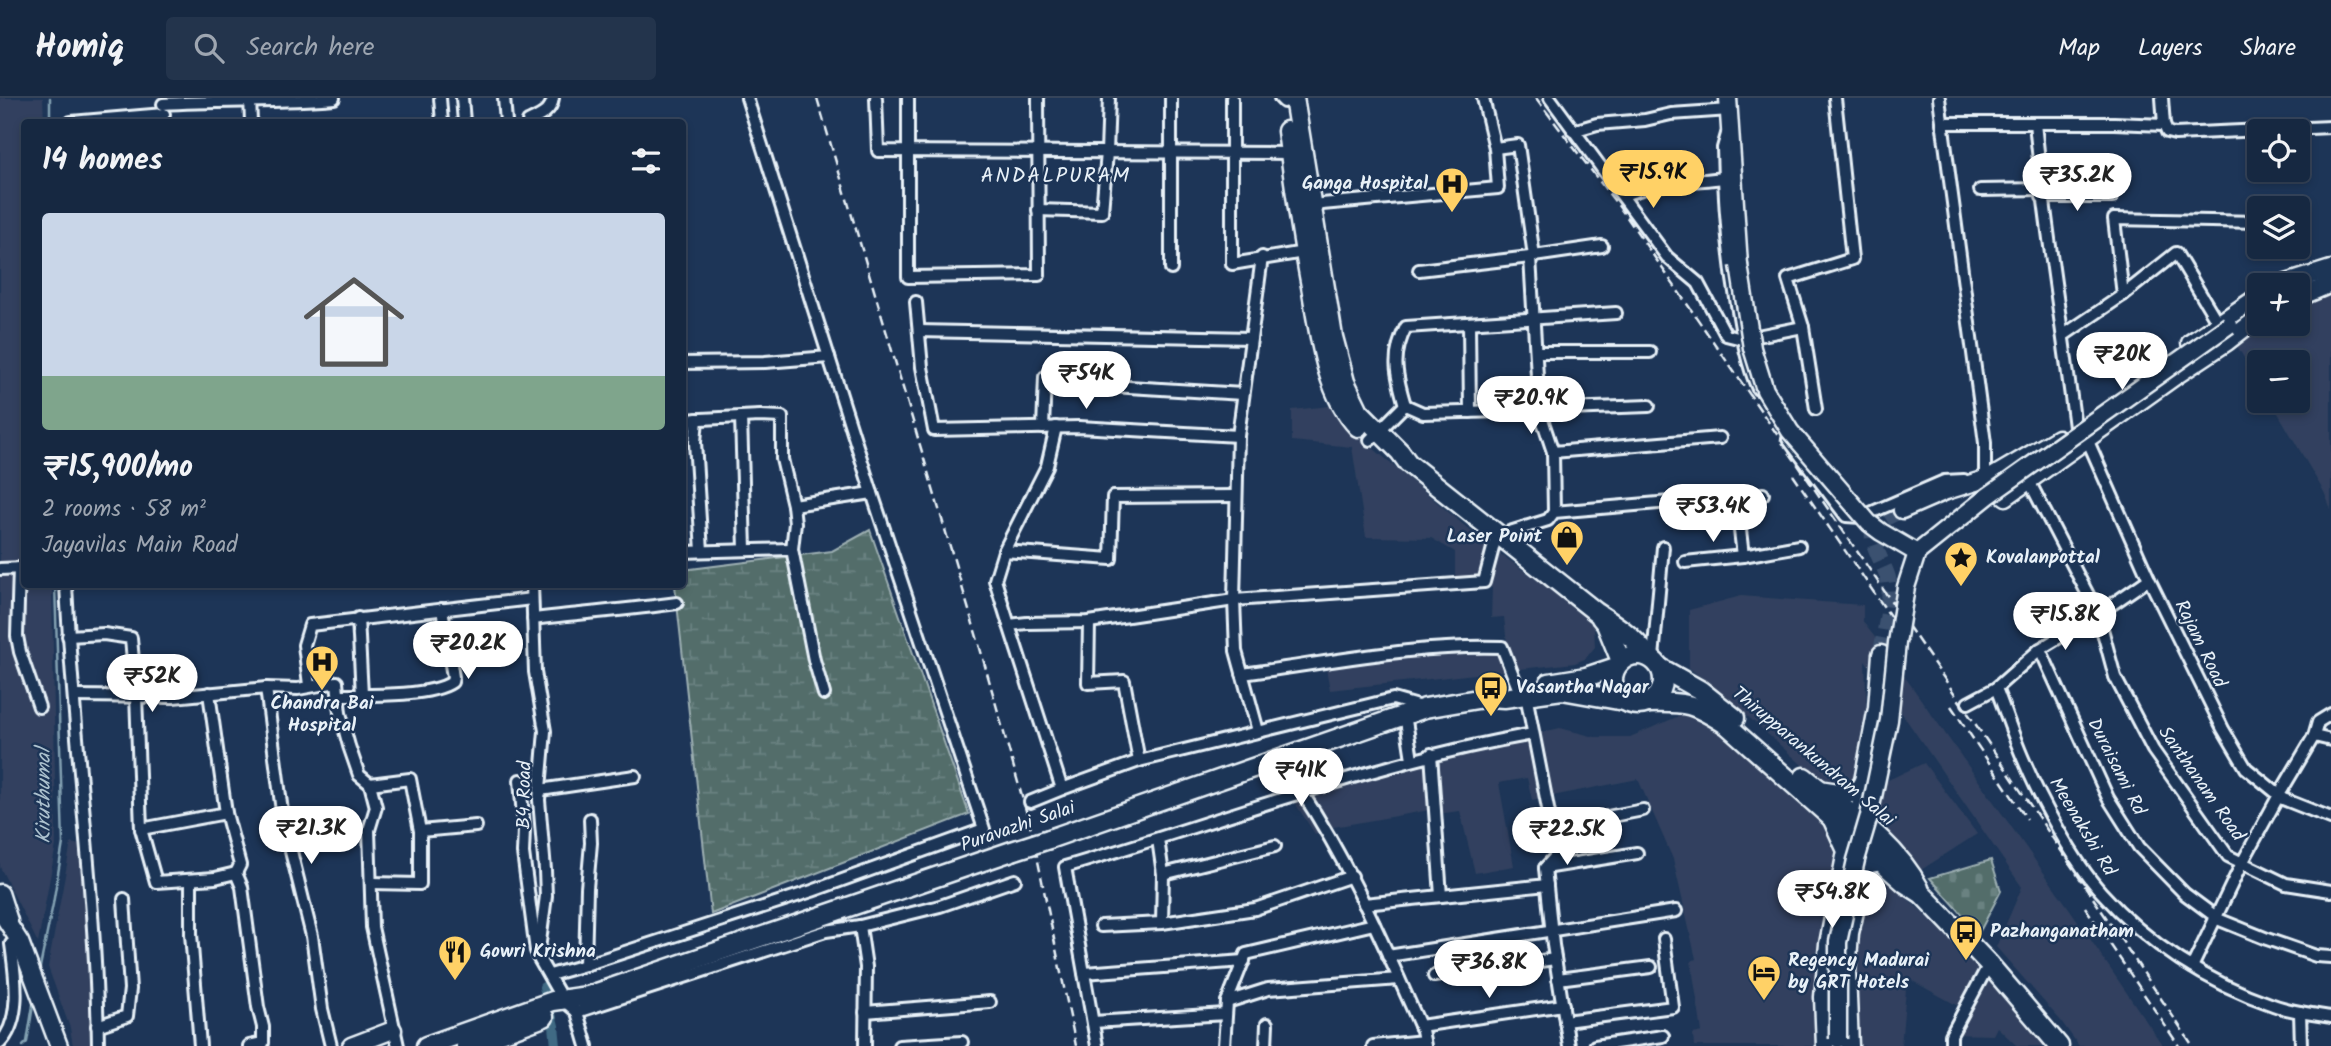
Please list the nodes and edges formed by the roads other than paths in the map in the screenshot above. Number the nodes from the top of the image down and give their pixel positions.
1 (334, 98) edge
2 (440, 98) edge
3 (462, 98) edge
4 (504, 98) edge
5 (553, 98) edge
6 (747, 98) edge
7 (876, 98) edge
8 (908, 98) edge
9 (1038, 98) edge
10 (1108, 98) edge
11 (1171, 98) edge
12 (1232, 98) edge
13 (1483, 98) edge
14 (1550, 98) edge
15 (1835, 98) edge
16 (1939, 98) edge
17 (2162, 98) edge
18 (205, 99) edge
19 (1286, 99) edge
20 (250, 100) edge
21 (293, 100) edge
22 (163, 110) edge
23 (1730, 111) edge
24 (94, 119) edge
25 (251, 119) edge
26 (442, 119) edge
27 (464, 119) edge
28 (506, 119) edge
29 (534, 119) edge
30 (1942, 123) junction
31 (2035, 123) junction
32 (2164, 125) junction
33 (2331, 127) edge
34 (1573, 131) junction
35 (1495, 148) junction
36 (907, 151) junction
37 (1038, 152) junction
38 (1107, 152) junction
39 (1172, 152) junction
40 (1231, 152) junction
41 (1296, 153) junction
42 (1724, 178) junction
43 (1980, 190) dead end
44 (2042, 193) junction
45 (1624, 195) junction
46 (2112, 197) dead end
47 (1311, 205) junction
48 (1038, 211) junction
49 (2247, 222) edge
50 (1602, 246) dead end
51 (1312, 251) junction
52 (1262, 257) junction
53 (1532, 257) junction
54 (1171, 269) dead end
55 (2331, 269) edge
56 (1419, 270) dead end
57 (2310, 276) edge
58 (2331, 276) edge
59 (2310, 283) edge
60 (2331, 284) edge
61 (2310, 293) edge
62 (2123, 295) junction
63 (916, 302) dead end
64 (2247, 305) edge
65 (2247, 312) edge
66 (1616, 313) dead end
67 (1534, 319) junction
68 (1469, 324) junction
69 (2223, 324) junction
70 (2247, 326) edge
71 (1803, 327) junction
72 (919, 331) junction
73 (2064, 335) junction
74 (1251, 338) junction
75 (1742, 339) junction
76 (1536, 352) junction
77 (1650, 352) dead end
78 (829, 357) junction
79 (686, 363) edge
80 (1045, 377) dead end
81 (1096, 385) dead end
82 (1244, 394) junction
83 (1405, 405) junction
84 (1649, 406) dead end
85 (1816, 409) dead end
86 (1539, 410) junction
87 (1470, 412) junction
88 (741, 417) junction
89 (697, 419) junction
90 (686, 420) edge
91 (1056, 427) junction
92 (2075, 427) junction
93 (1043, 428) junction
94 (1238, 436) junction
95 (1374, 436) junction
96 (1720, 438) dead end
97 (2087, 439) junction
98 (1553, 452) junction
99 (1985, 480) junction
100 (2029, 481) junction
101 (872, 493) junction
102 (1763, 494) dead end
103 (1235, 496) junction
104 (1736, 496) junction
105 (793, 505) junction
106 (1902, 510) tunnel mouth
107 (1554, 512) junction
108 (1498, 534) junction
109 (1799, 545) dead end
110 (1663, 547) dead end
111 (745, 549) junction
112 (792, 549) junction
113 (702, 551) junction
114 (1004, 551) junction
115 (686, 552) edge
116 (1917, 553) junction
117 (1743, 556) junction
118 (1685, 562) dead end
119 (21, 568) edge
120 (0, 569) edge
121 (2149, 579) junction
122 (21, 582) edge
123 (66, 588) edge
124 (532, 588) edge
125 (532, 599) junction
126 (1234, 600) junction
127 (677, 603) dead end
128 (442, 609) junction
129 (1596, 612) junction
130 (2098, 614) junction
131 (358, 618) junction
132 (533, 619) junction
133 (1089, 622) junction
134 (1009, 625) junction
135 (68, 636) junction
136 (2040, 649) junction
137 (1881, 654) tunnel mouth
138 (1654, 661) junction
139 (1618, 664) junction
140 (1242, 674) junction
141 (309, 685) junction
142 (266, 688) junction
143 (1996, 688) junction
144 (1522, 691) junction
145 (209, 693) junction
146 (824, 694) dead end
147 (136, 695) junction
148 (340, 695) junction
149 (362, 695) junction
150 (74, 696) junction
151 (1624, 701) junction
152 (1648, 703) junction
153 (1968, 703) dead end
154 (39, 707) dead end
155 (1425, 708) junction
156 (1405, 714) junction
157 (2331, 714) edge
158 (1258, 731) junction
159 (1533, 734) junction
160 (2315, 736) junction
161 (2331, 740) edge
162 (1431, 754) junction
163 (1412, 759) junction
164 (1139, 761) junction
165 (635, 776) dead end
166 (520, 780) dead end
167 (1863, 781) junction
168 (370, 784) junction
169 (1062, 789) junction
170 (1819, 789) junction
171 (540, 790) junction
172 (1301, 791) junction
173 (2278, 796) junction
174 (1030, 802) dead end
175 (1643, 810) dead end
176 (226, 813) junction
177 (1830, 815) junction
178 (2331, 818) edge
179 (590, 819) dead end
180 (475, 826) dead end
181 (1551, 828) junction
182 (141, 829) junction
183 (1870, 829) junction
184 (420, 831) junction
185 (1158, 839) junction
186 (1275, 846) dead end
187 (1637, 853) dead end
188 (1868, 858) junction
189 (2242, 863) junction
190 (1545, 868) junction
191 (236, 873) junction
192 (1163, 874) junction
193 (1352, 876) junction
194 (191, 880) junction
195 (1015, 880) dead end
196 (371, 883) junction
197 (1547, 885) junction
198 (2331, 891) edge
199 (0, 893) edge
200 (1922, 894) junction
201 (1441, 896) junction
202 (124, 899) dead end
203 (1364, 904) junction
204 (0, 911) edge
205 (1676, 911) dead end
206 (2217, 917) junction
207 (1162, 923) junction
208 (1374, 924) junction
209 (11, 926) junction
210 (860, 926) junction
211 (1101, 926) dead end
212 (1551, 930) junction
213 (1664, 939) dead end
214 (14, 945) edge
215 (1388, 956) junction
216 (538, 957) junction
217 (2331, 957) edge
218 (1555, 959) junction
219 (1244, 961) junction
220 (1989, 964) junction
221 (585, 965) junction
222 (1651, 967) dead end
223 (2192, 967) junction
224 (1084, 973) junction
225 (550, 975) junction
226 (1434, 976) dead end
227 (1399, 979) junction
228 (1558, 979) junction
229 (990, 1002) dead end
230 (1563, 1005) junction
231 (551, 1006) junction
232 (1227, 1008) junction
233 (577, 1012) junction
234 (865, 1012) junction
235 (2300, 1012) junction
236 (2331, 1017) edge
237 (1565, 1021) junction
238 (1093, 1022) junction
239 (1267, 1024) dead end
240 (97, 1026) junction
241 (1423, 1036) edge
242 (1663, 1036) dead end
243 (395, 1038) edge
244 (962, 1042) dead end
245 (0, 1043) edge
246 (1837, 1044) edge
247 (2055, 1045) edge
248 (59, 1046) edge
249 (98, 1046) edge
250 (200, 1046) edge
251 (249, 1046) edge
252 (331, 1046) edge
253 (351, 1046) edge
254 (426, 1046) edge
255 (466, 1046) edge
256 (587, 1046) edge
257 (864, 1046) edge
258 (899, 1046) edge
259 (1097, 1046) edge
260 (1224, 1046) edge
261 (1266, 1046) edge
262 (1373, 1046) edge
263 (1569, 1046) edge
264 (1595, 1046) edge
265 (1951, 1046) edge
266 (2301, 1046) edge

1 - 21 street
2 - 26 street
3 - 27 street
4 - 28 street
5 - 29 street
6 - 78 street
7 - 36 street
8 - 36 street
9 - 37 street
10 - 38 street
11 - 39 street
12 - 40 street
13 - 35 street
14 - 34 street
15 - 71 street
16 - 30 street
17 - 32 street
18 - 20 street
18 - 22 street
19 - 41 main road, Thirupparankundram Salai
20 - 21 street
20 - 25 street
22 - 24 street
23 - 34 street
23 - 42 street
23 - 116 street, bridge
30 - 31 street
30 - 99 street
31 - 32 street
31 - 44 street
32 - 33 street
34 - 45 street
35 - 47 street
35 - 53 street
36 - 37 street
36 - 48 street
37 - 38 street
37 - 48 street
38 - 39 street
38 - 48 street
39 - 40 street
39 - 54 street
40 - 41 street
40 - 52 street
41 - 47 main road, Thirupparankundram Salai
41 - 51 main road, Thirupparankundram Salai
42 - 45 street
42 - 75 street
43 - 44 street
44 - 46 street
44 - 73 street
45 - 75 street
47 - 51 main road, Thirupparankundram Salai
49 - 62 street
50 - 53 street
51 - 52 street
51 - 95 main road, Thirupparankundram Salai
52 - 74 street
53 - 56 street
53 - 67 street
55 - 57 street
58 - 59 street
60 - 61 street
62 - 69 street
62 - 73 street
63 - 72 street
64 - 69 street
65 - 69 street
66 - 67 street
67 - 68 street
67 - 76 street
68 - 83 street
68 - 87 street
69 - 92 street
69 - 116 street, bridge
70 - 97 street
71 - 75 street
71 - 85 street
72 - 74 street
72 - 93 street
73 - 92 street
74 - 82 street
75 - 99 street
76 - 77 street
76 - 86 street
78 - 79 street
78 - 101 street
80 - 93 street
81 - 82 street
82 - 94 street
83 - 87 street
83 - 95 street
84 - 86 street
86 - 87 street
86 - 98 street
88 - 89 street
88 - 105 street
88 - 111 street
89 - 90 street
89 - 113 street
91 - 93 street
91 - 94 street
91 - 114 street
92 - 99 street
94 - 103 street
95 - 108 main road, Thirupparankundram Salai
96 - 98 street
97 - 100 street
97 - 121 street, Rajam Road
98 - 107 street
99 - 100 street
99 - 106 street
100 - 130 street, Santhanam Road
101 - 105 street
101 - 221 street
102 - 104 street
103 - 114 street
103 - 126 street
104 - 107 street
104 - 117 street
105 - 112 street
107 - 108 street
108 - 126 street
108 - 129 main road, Thirupparankundram Salai
109 - 117 street
110 - 138 street
111 - 112 street
111 - 113 street
112 - 146 street
113 - 115 street
114 - 134 street
116 - 246 street, bridge
117 - 118 street
119 - 120 street
121 - 130 street
121 - 173 street, Rajam Road
122 - 154 street
123 - 135 street
124 - 125 street, B4 Road
125 - 128 street
125 - 132 street, B4 Road
126 - 133 street
126 - 140 street
127 - 132 street
128 - 131 street
128 - 149 street
129 - 138 main road, Thirupparankundram Salai
129 - 139 main road, Thirupparankundram Salai
130 - 136 street
130 - 189 street, Santhanam Road
131 - 141 street
131 - 149 street
132 - 171 street, B4 Road
133 - 134 street
133 - 164 street
134 - 169 street
135 - 147 street
135 - 150 street
136 - 143 street
136 - 206 street, Duraisami Rd
137 - 167 street
138 - 139 main road
138 - 152 main road
138 - 170 main road, Thirupparankundram Salai
139 - 144 main road, Puravazhi Salai
139 - 151 main road
140 - 144 street
140 - 158 street
141 - 142 street
141 - 148 street
142 - 145 street
142 - 252 street
143 - 153 street
143 - 223 street, Meenakshi Rd
144 - 151 main road, Puravazhi Salai
144 - 155 main road, Puravazhi Salai
144 - 159 street
145 - 147 street
145 - 176 street
147 - 150 street
147 - 182 street
148 - 149 street
148 - 168 street
150 - 240 street
151 - 152 main road
152 - 177 main road, Thirupparankundram Salai
155 - 156 main road, Puravazhi Salai
155 - 158 street
156 - 163 street
156 - 231 main road, Puravazhi Salai, bridge
157 - 160 street
158 - 164 street
159 - 162 street
159 - 181 street
160 - 161 street
160 - 173 street
162 - 163 street
162 - 201 street
163 - 172 street
164 - 169 street
165 - 171 street
166 - 216 street
167 - 170 street
167 - 183 street
168 - 184 street
168 - 196 street
169 - 174 street
170 - 183 main road, Thirupparankundram Salai
171 - 216 street, B4 Road
172 - 185 street
172 - 193 street
173 - 178 street, Rajam Road
173 - 189 street
175 - 181 street
176 - 182 street
176 - 191 street
177 - 188 main road, Thirupparankundram Salai
177 - 246 street
179 - 221 street
180 - 184 street
181 - 190 street
182 - 194 street
183 - 188 street
183 - 200 main road, Thirupparankundram Salai
184 - 196 street
185 - 192 street
185 - 224 street
186 - 192 street
187 - 190 street
188 - 200 main road, Thirupparankundram Salai
188 - 246 street
189 - 198 street, Santhanam Road
189 - 206 street
190 - 197 street
191 - 194 street
191 - 251 street
192 - 207 street
193 - 203 street
193 - 207 street
194 - 250 street
195 - 210 street
196 - 243 street
197 - 201 street
197 - 212 street
199 - 209 street
200 - 220 main road, Thirupparankundram Salai
201 - 203 street
202 - 240 street
203 - 208 street
204 - 209 street
205 - 212 street
206 - 217 street, Duraisami Rd
206 - 223 street
207 - 211 street
208 - 215 street
208 - 219 street
209 - 214 street
210 - 233 street
210 - 234 street
212 - 215 street
212 - 218 street
213 - 237 street
214 - 245 street
214 - 248 street
215 - 227 street
216 - 225 street
218 - 226 street
218 - 228 street
219 - 224 street
219 - 232 street
220 - 247 main road, Thirupparankundram Salai
220 - 265 street
221 - 225 street
222 - 228 street
223 - 235 street, Meenakshi Rd
224 - 238 street
225 - 231 street
227 - 232 street
227 - 241 street
228 - 230 street
229 - 234 street
230 - 237 street
230 - 241 street
231 - 233 street
231 - 254 main road, Puravazhi Salai
231 - 255 main road, Puravazhi Salai
232 - 238 street
232 - 260 street
233 - 256 street
234 - 257 street
235 - 236 street, Meenakshi Rd
235 - 266 street
237 - 263 street
238 - 259 street
239 - 261 street
240 - 249 street
241 - 262 street
242 - 264 street
243 - 253 street
244 - 258 street

